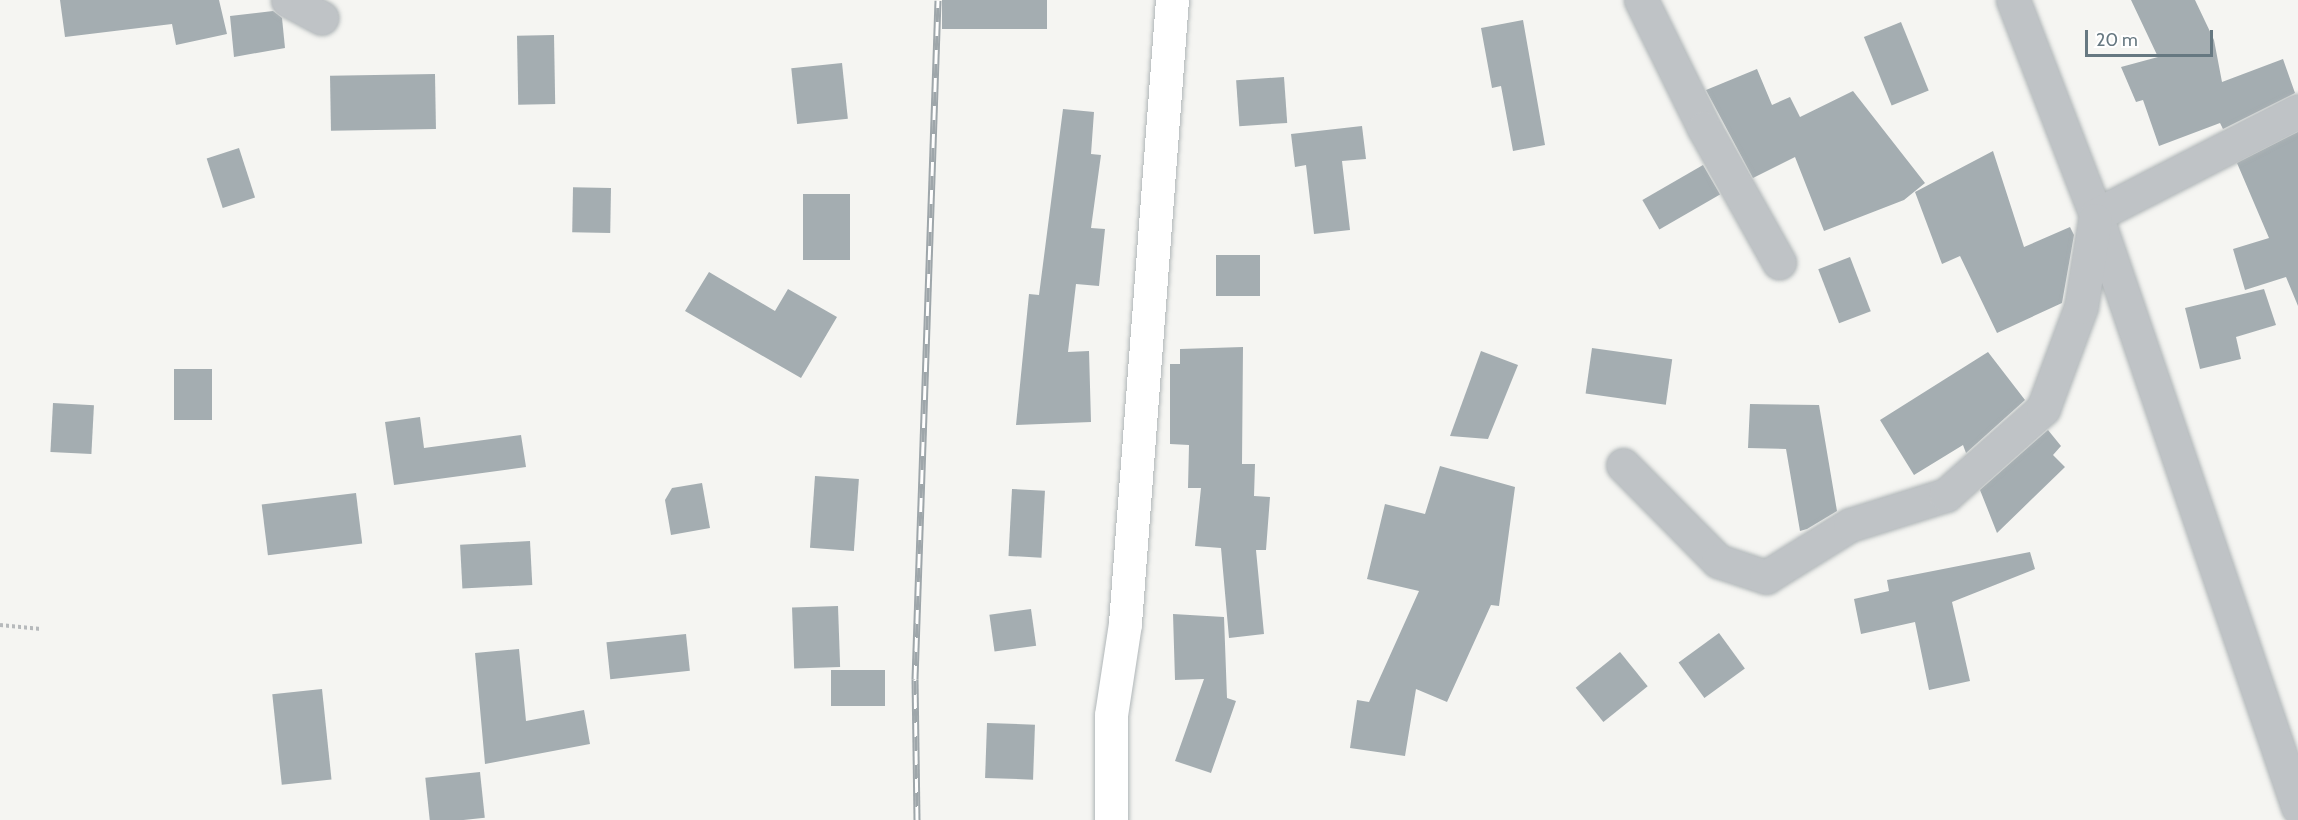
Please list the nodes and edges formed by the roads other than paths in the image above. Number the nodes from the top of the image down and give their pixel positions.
1 (288, 0) edge
2 (1172, 0) edge
3 (1641, 0) edge
4 (2013, 0) edge
5 (322, 18) dead end
6 (2298, 111) edge
7 (2096, 215) junction
8 (1779, 262) dead end
9 (1623, 465) dead end
10 (2298, 807) edge
11 (1111, 820) edge

1 - 5 street
2 - 11 main road
3 - 8 street
4 - 7 street
6 - 7 street
7 - 9 street
7 - 10 street

